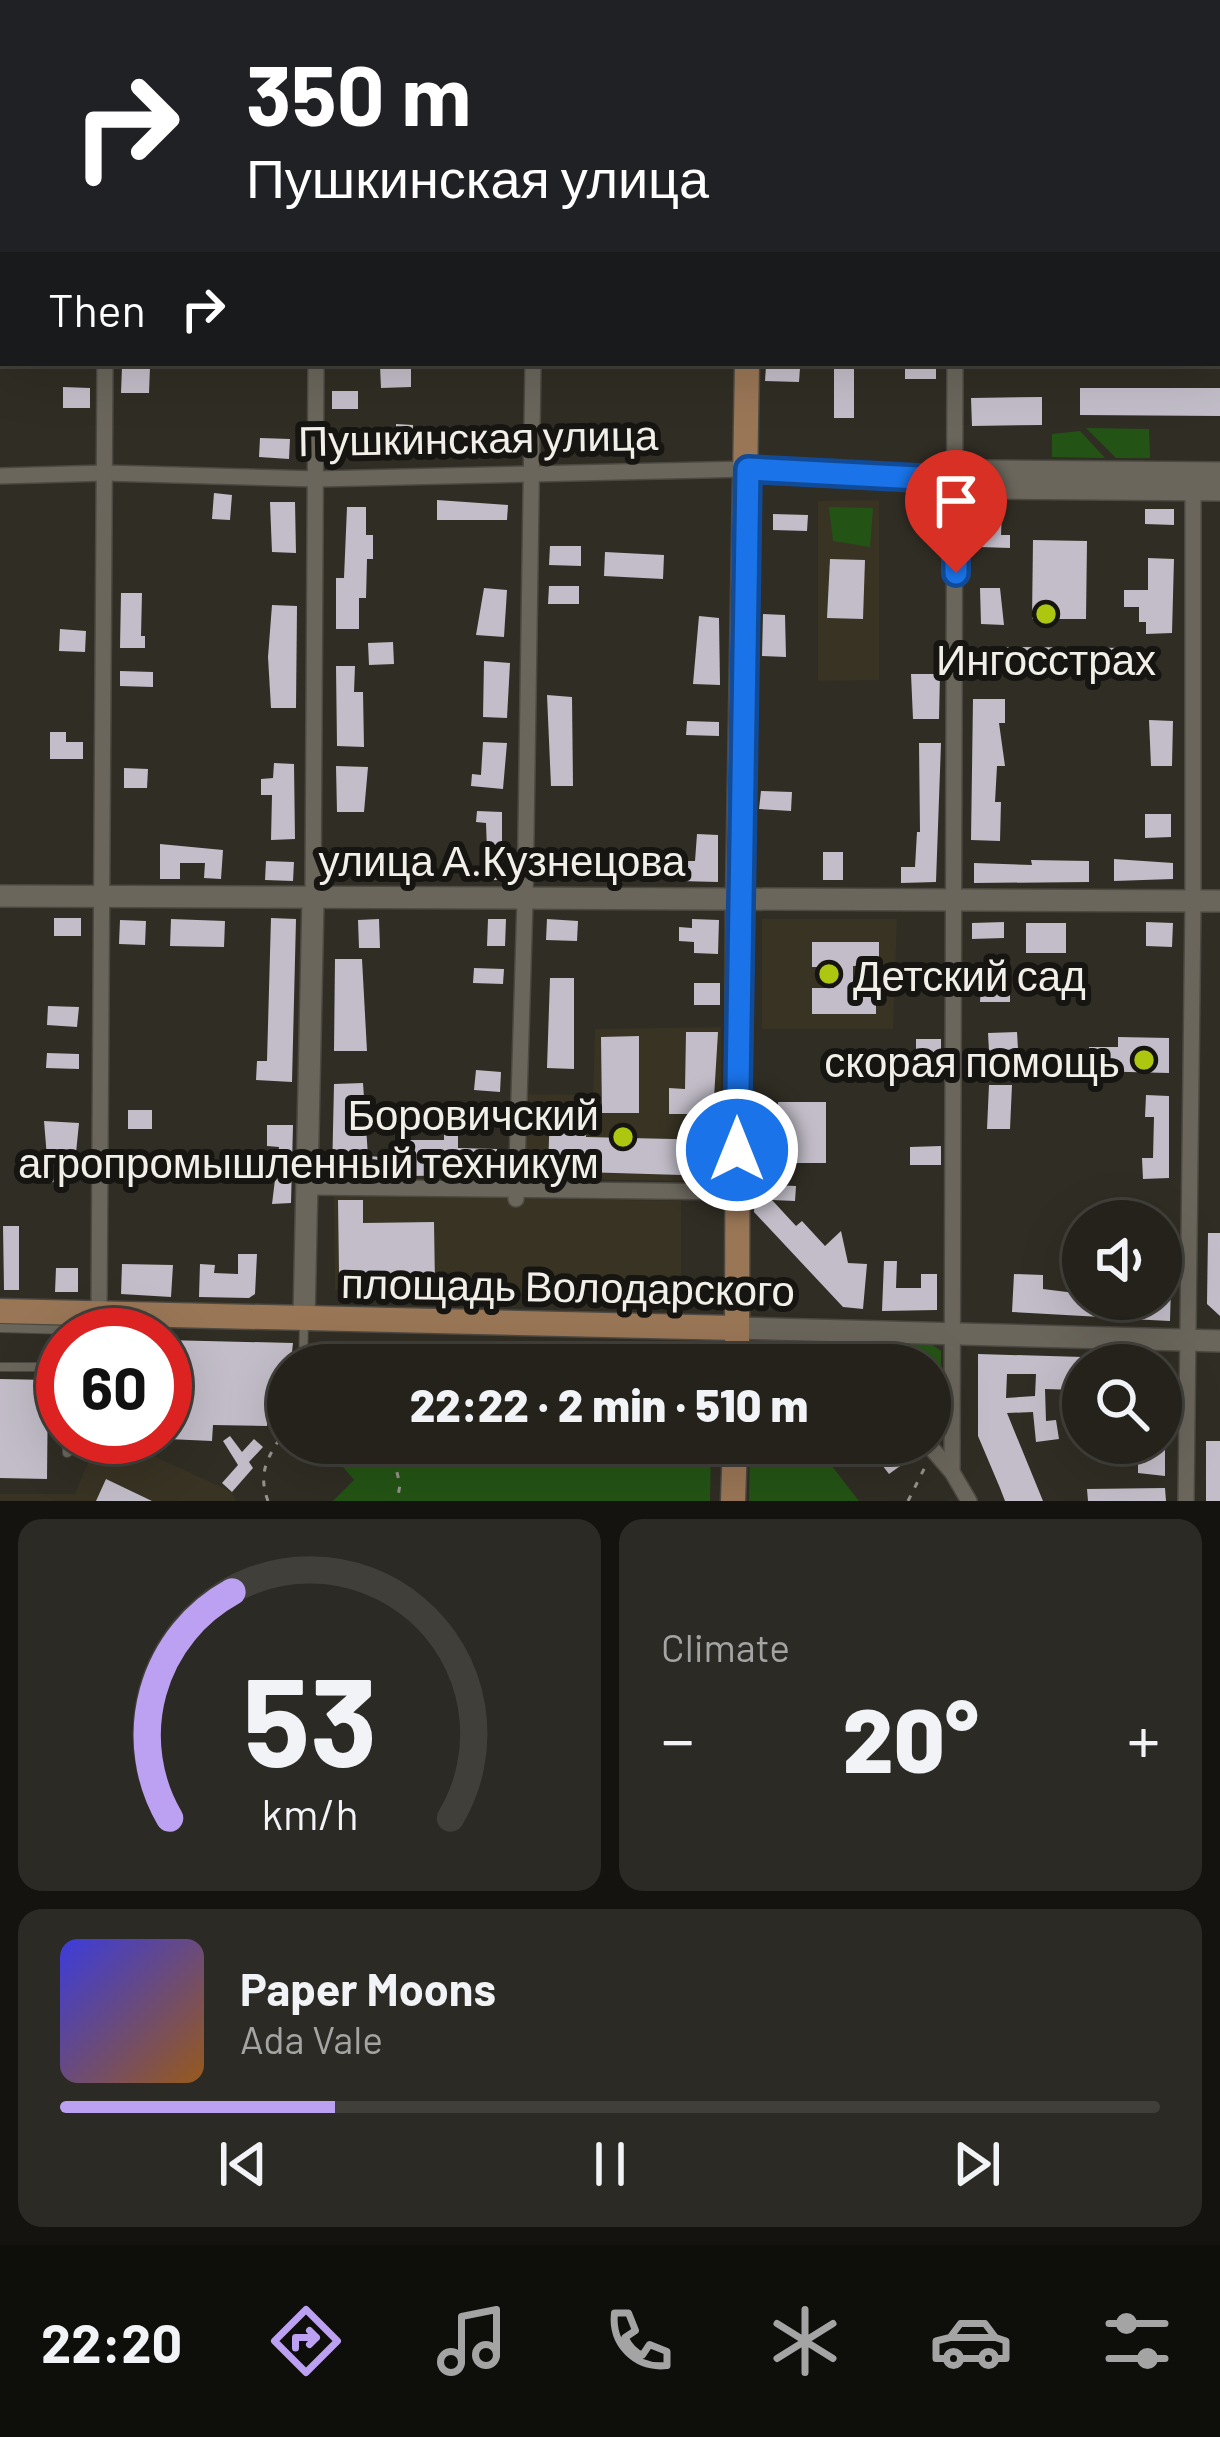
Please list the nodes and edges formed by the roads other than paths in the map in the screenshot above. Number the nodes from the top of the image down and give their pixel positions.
1 (105, 366) edge
2 (316, 366) edge
3 (533, 366) edge
4 (747, 366) edge
5 (955, 366) edge
6 (748, 469) junction
7 (1220, 472) edge
8 (105, 473) junction
9 (0, 476) edge
10 (532, 476) junction
11 (317, 479) junction
12 (956, 480) junction
13 (1192, 481) junction
14 (1220, 490) edge
15 (99, 894) junction
16 (0, 896) edge
17 (738, 896) junction
18 (525, 899) junction
19 (953, 899) junction
20 (314, 900) junction
21 (1220, 901) edge
22 (1193, 902) junction
23 (308, 1187) junction
24 (736, 1192) junction
25 (516, 1194) junction
26 (99, 1308) edge
27 (0, 1311) edge
28 (192, 1316) edge
29 (36, 1319) edge
30 (304, 1319) junction
31 (36, 1327) edge
32 (0, 1328) edge
33 (736, 1328) junction
34 (830, 1330) junction
35 (955, 1331) junction
36 (1187, 1340) junction
37 (1220, 1341) edge
38 (303, 1344) edge
39 (736, 1344) edge
40 (842, 1344) edge
41 (0, 1366) edge
42 (36, 1367) edge
43 (735, 1464) edge
44 (945, 1464) edge
45 (952, 1472) junction
46 (734, 1501) edge
47 (969, 1501) edge
48 (1186, 1501) edge

1 - 8 street
2 - 11 street
3 - 10 street
4 - 6 main road
5 - 12 street
6 - 10 street, Пушкинская улица
6 - 12 main road, Пушкинская улица
6 - 17 main road
7 - 13 main road, Пушкинская улица
8 - 9 street, Пушкинская улица
8 - 11 street, Пушкинская улица
8 - 15 street
10 - 11 street, Пушкинская улица
10 - 18 street
11 - 20 street
12 - 13 main road, Пушкинская улица
12 - 19 street
13 - 14 main road, Пушкинская улица
13 - 22 street
15 - 16 main road, улица А.Кузнецова
15 - 20 main road, улица А.Кузнецова
15 - 26 street
17 - 18 main road, улица А.Кузнецова
17 - 19 main road, улица А.Кузнецова
17 - 24 main road
18 - 20 main road, улица А.Кузнецова
18 - 25 street
19 - 22 main road, улица А.Кузнецова
19 - 35 street
20 - 23 main road
21 - 22 main road, улица А.Кузнецова
22 - 36 street
23 - 25 street
23 - 30 main road
24 - 25 street
24 - 33 main road
27 - 29 main road, площадь Володарского
28 - 30 main road, площадь Володарского
30 - 33 main road, площадь Володарского
30 - 38 lane
31 - 32 lane
33 - 34 main road, площадь Володарского
33 - 39 main road
34 - 35 main road, площадь Володарского
34 - 40 street, площадь Володарского
35 - 36 main road, площадь Володарского
35 - 45 street
36 - 37 main road, площадь Володарского
36 - 48 street
41 - 42 lane
43 - 46 main road
44 - 45 street
45 - 47 street

